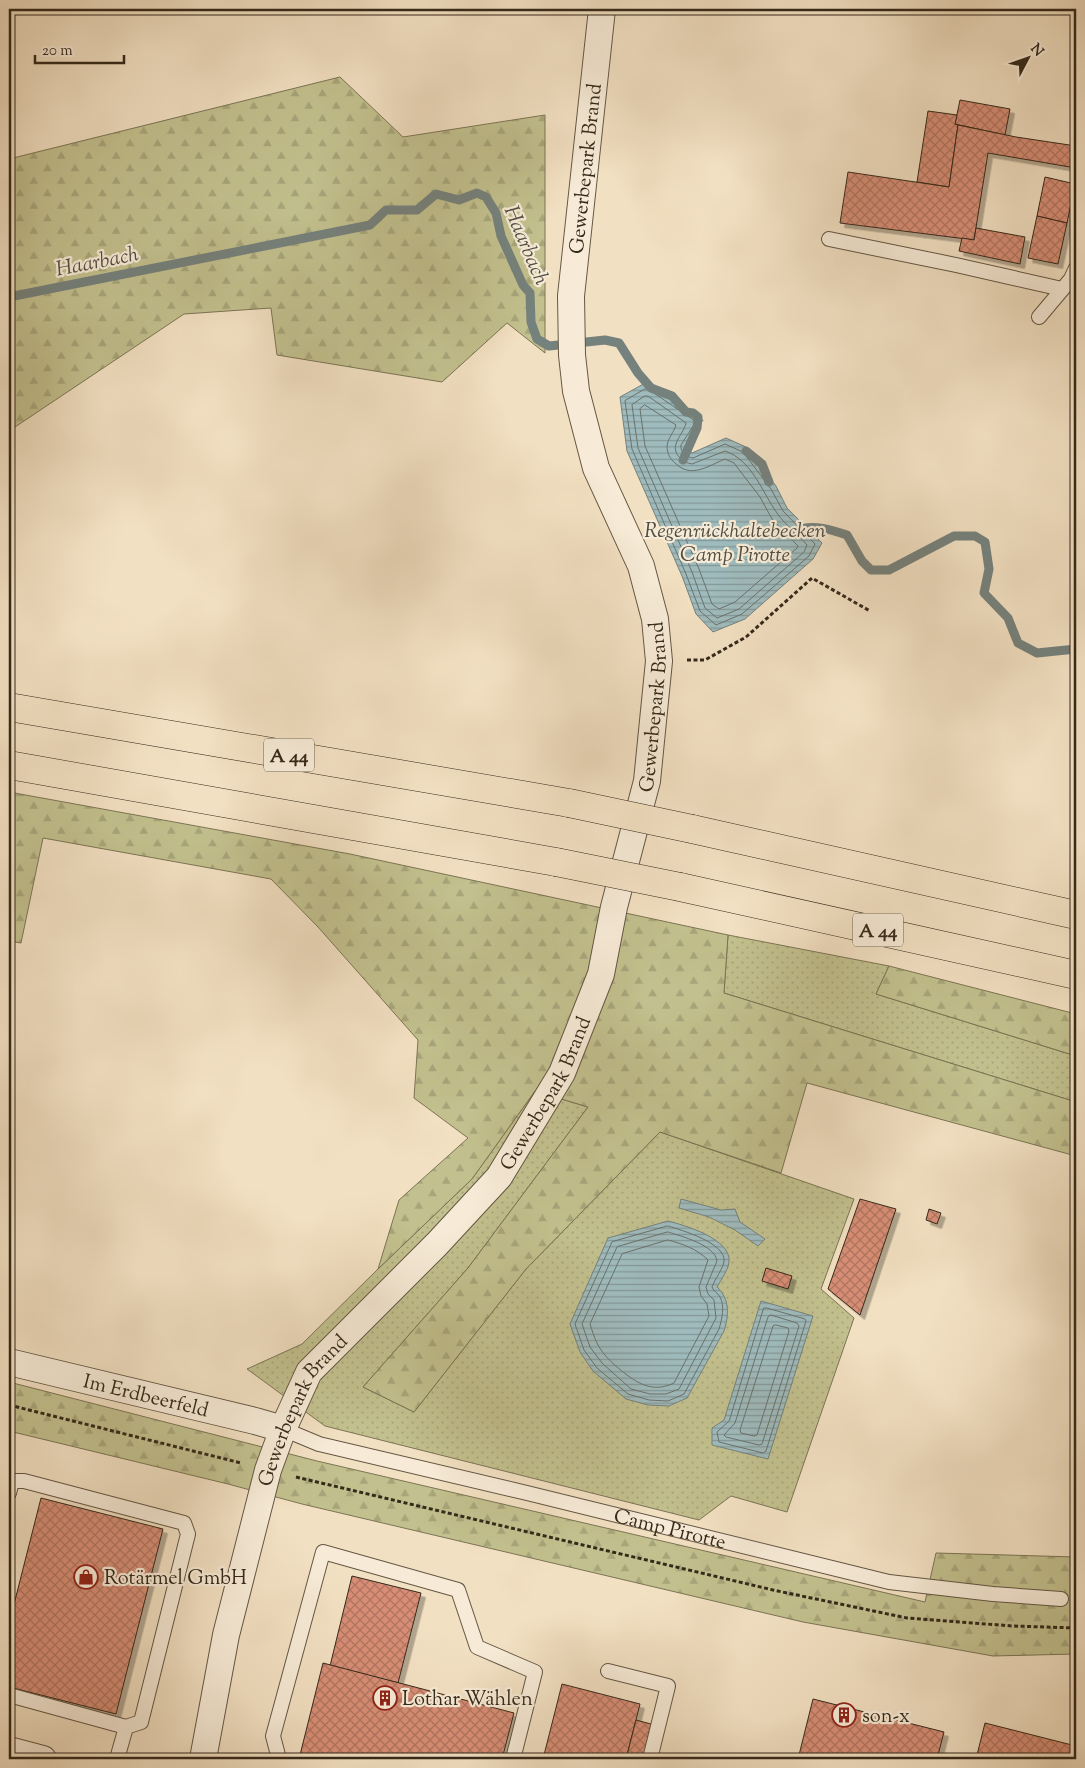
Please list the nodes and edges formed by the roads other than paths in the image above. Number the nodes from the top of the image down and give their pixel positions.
1 (602, 9) edge
2 (829, 239) dead end
3 (1076, 268) edge
4 (1062, 289) junction
5 (1039, 317) dead end
6 (9, 707) edge
7 (9, 765) edge
8 (1076, 915) edge
9 (1076, 975) edge
10 (9, 1362) edge
11 (283, 1429) junction
12 (9, 1494) edge
13 (1062, 1599) dead end
14 (608, 1671) dead end
15 (9, 1695) edge
16 (126, 1727) junction
17 (9, 1750) edge
18 (43, 1759) edge
19 (117, 1759) edge
20 (203, 1759) edge
21 (279, 1759) edge
22 (513, 1759) edge
23 (650, 1759) edge

1 - 11 street, Gewerbepark Brand
2 - 4 lane
3 - 4 lane
4 - 5 lane
6 - 8 highway, A 44, bridge
7 - 9 highway, A 44, bridge
10 - 11 street, Im Erdbeerfeld
11 - 13 lane, Camp Pirotte
11 - 20 street, Gewerbepark Brand
12 - 16 lane
14 - 23 lane
15 - 16 lane
16 - 19 lane
17 - 18 street
21 - 22 lane

